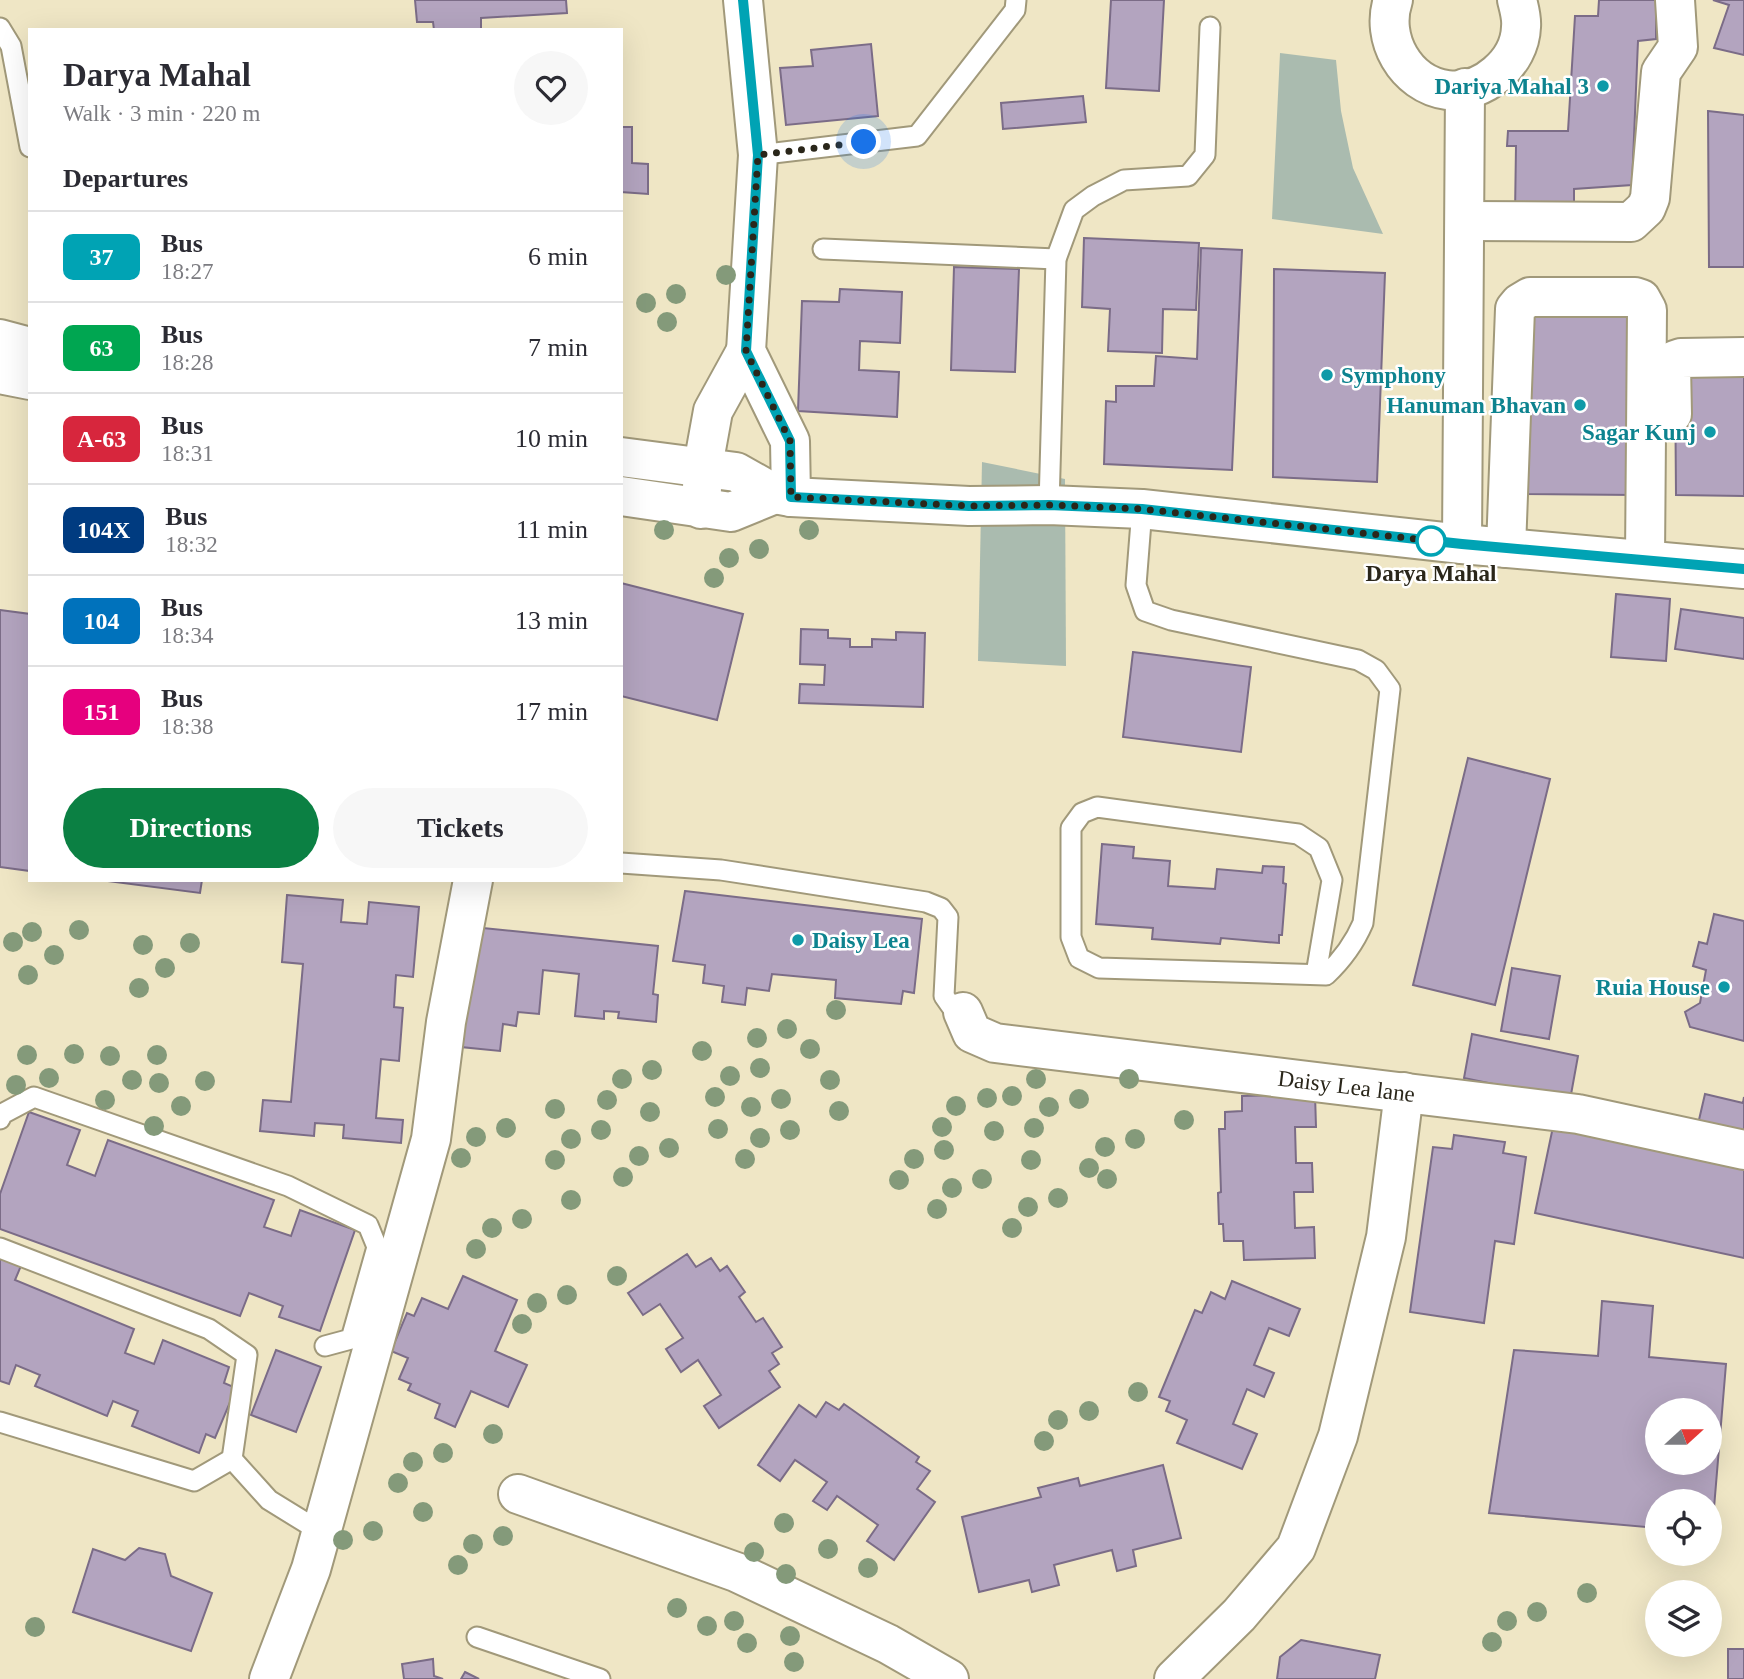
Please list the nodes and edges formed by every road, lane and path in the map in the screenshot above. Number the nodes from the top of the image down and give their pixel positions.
1 (743, 0) edge
2 (1016, 0) edge
3 (1394, 0) edge
4 (1518, 0) edge
5 (1675, 0) edge
6 (1210, 27) dead end
7 (0, 28) edge
8 (1465, 88) junction
9 (28, 136) edge
10 (758, 155) junction
11 (1465, 221) junction
12 (823, 249) dead end
13 (1056, 259) junction
14 (0, 340) edge
15 (28, 346) edge
16 (746, 351) junction
17 (1744, 357) edge
18 (0, 373) edge
19 (28, 380) edge
20 (623, 457) edge
21 (703, 466) junction
22 (623, 496) edge
23 (783, 496) junction
24 (1049, 505) junction
25 (701, 509) junction
26 (1142, 509) junction
27 (1462, 544) junction
28 (1506, 548) junction
29 (1659, 560) junction
30 (1744, 569) edge
31 (623, 863) edge
32 (473, 882) edge
33 (1316, 974) junction
34 (964, 1012) joint
35 (1404, 1092) junction
36 (0, 1119) edge
37 (1744, 1150) edge
38 (0, 1248) edge
39 (325, 1346) dead end
40 (0, 1422) edge
41 (232, 1459) junction
42 (518, 1494) dead end
43 (321, 1532) junction
44 (477, 1637) dead end
45 (269, 1679) edge
46 (600, 1679) edge
47 (949, 1679) edge
48 (1174, 1679) edge

1 - 10 street
2 - 10 lane
3 - 8 street
4 - 8 street
5 - 11 street
6 - 13 lane
7 - 9 lane
8 - 11 street
10 - 16 street
11 - 27 street
12 - 13 lane
13 - 24 lane
14 - 15 street
16 - 21 street
16 - 23 street
17 - 29 street
18 - 19 street
20 - 21 street
21 - 23 street
21 - 25 street
22 - 25 street
23 - 24 street
23 - 25 street
24 - 26 street
26 - 27 street
26 - 33 lane
27 - 28 street
28 - 29 street
28 - 29 street
29 - 30 street
31 - 34 lane
32 - 43 street
33 - 33 lane
34 - 35 street, Daisy Lea lane
35 - 37 street, Daisy Lea lane
35 - 48 street
36 - 39 lane
38 - 41 lane
40 - 41 lane
41 - 43 lane
42 - 47 street
43 - 45 street
44 - 46 lane

